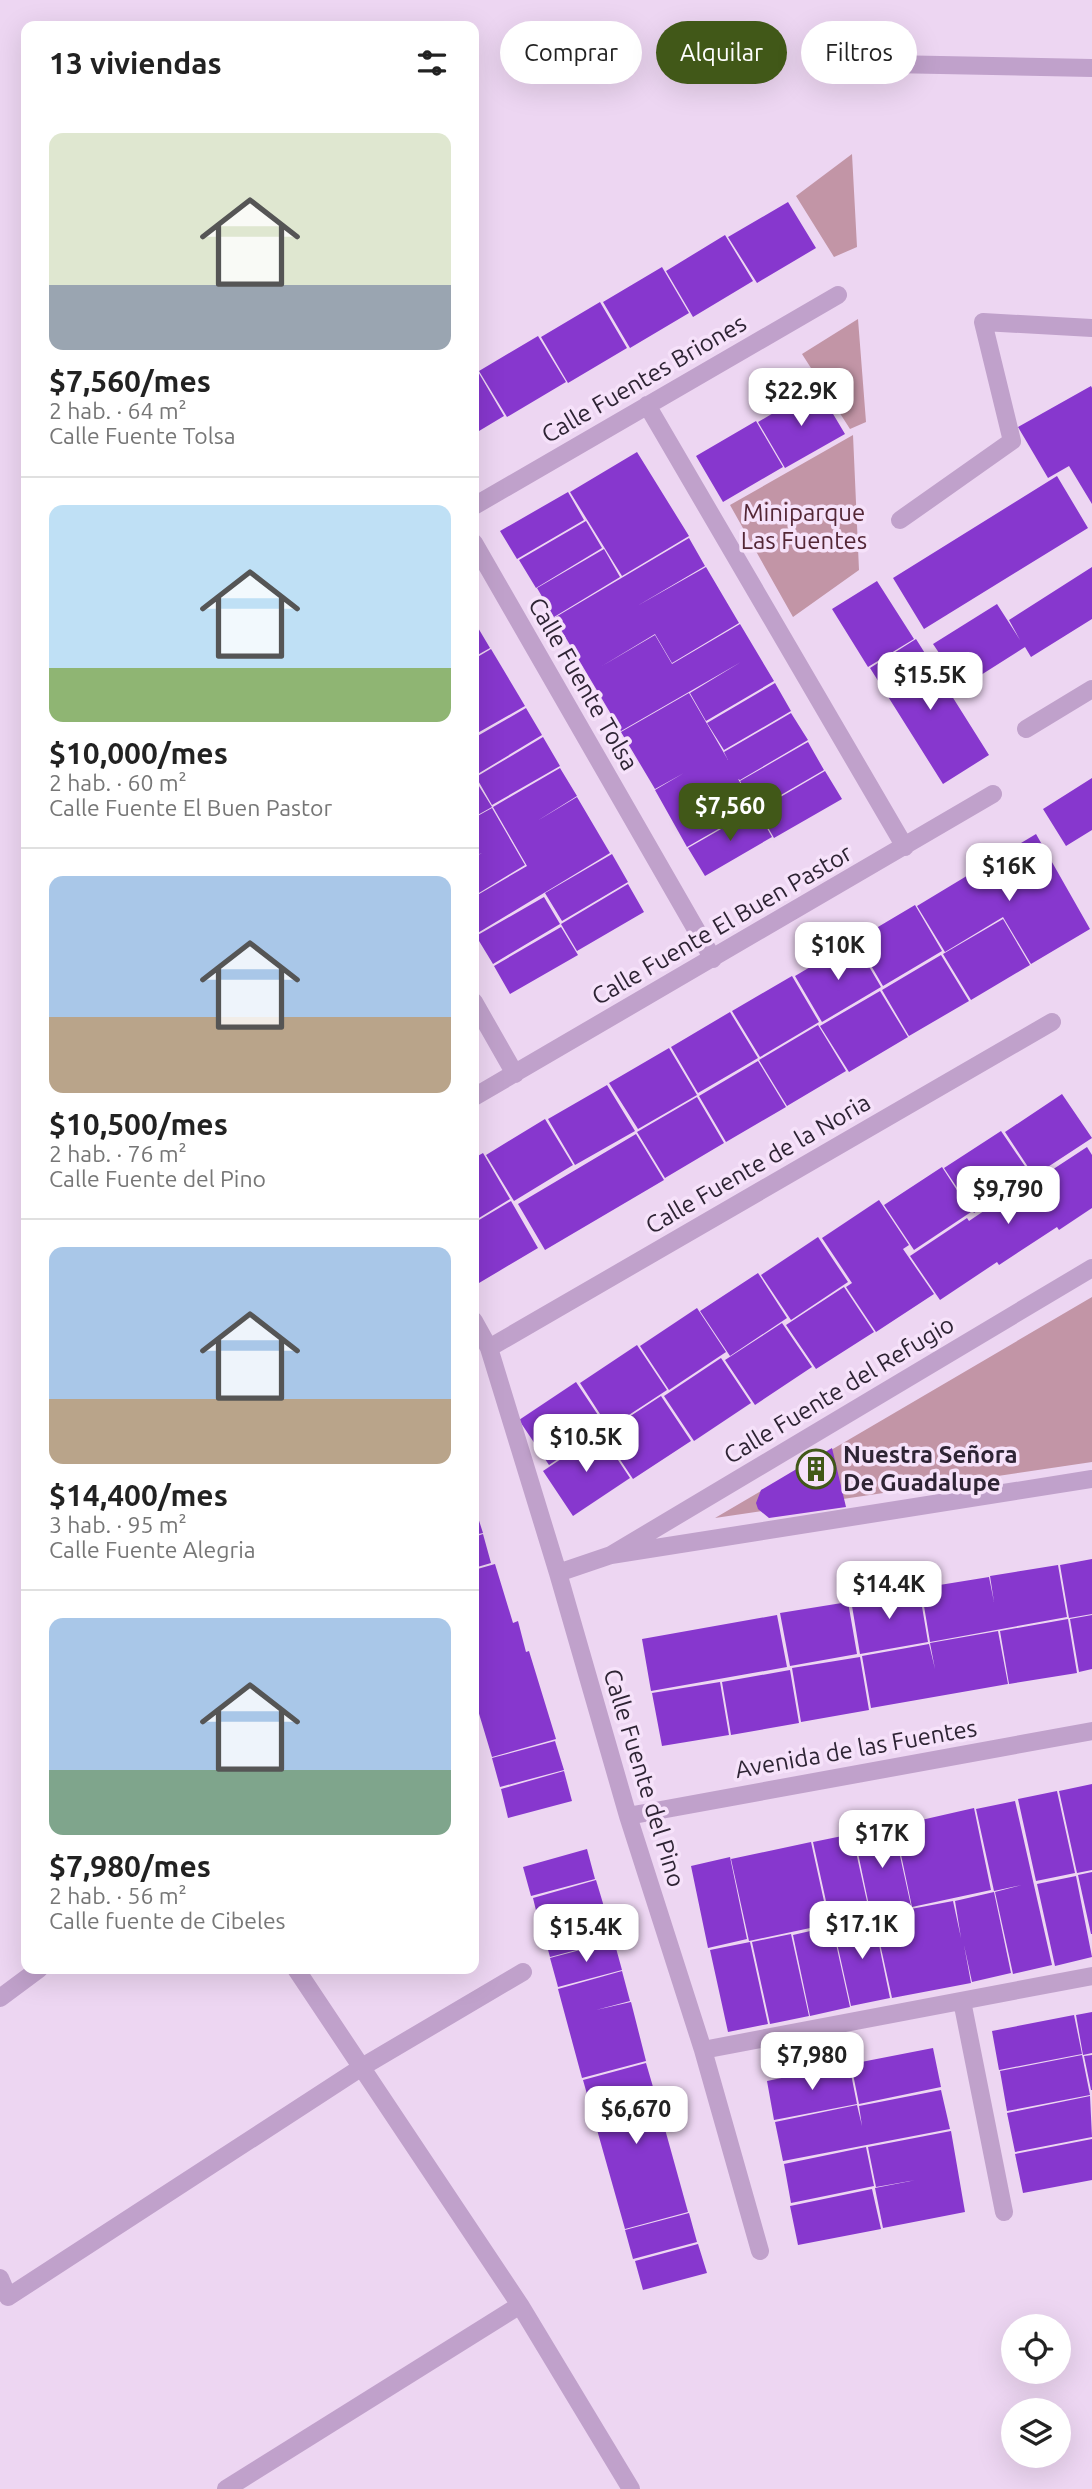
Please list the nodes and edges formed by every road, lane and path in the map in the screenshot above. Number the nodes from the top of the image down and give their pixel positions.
1 (917, 65) edge
2 (1092, 68) edge
3 (838, 295) dead end
4 (1092, 328) edge
5 (647, 405) junction
6 (479, 503) edge
7 (900, 520) dead end
8 (479, 552) edge
9 (1092, 689) edge
10 (1026, 729) dead end
11 (993, 794) dead end
12 (905, 847) junction
13 (713, 959) junction
14 (479, 1011) edge
15 (1052, 1022) dead end
16 (515, 1074) junction
17 (479, 1094) edge
18 (1092, 1268) edge
19 (479, 1330) edge
20 (489, 1348) junction
21 (1092, 1479) edge
22 (611, 1555) junction
23 (558, 1573) junction
24 (1092, 1731) edge
25 (628, 1816) junction
26 (523, 1972) dead end
27 (33, 1974) edge
28 (299, 1974) edge
29 (1092, 1976) edge
30 (0, 1998) edge
31 (962, 2001) junction
32 (703, 2050) junction
33 (362, 2067) junction
34 (1004, 2212) dead end
35 (760, 2251) dead end
36 (0, 2278) edge
37 (520, 2305) junction
38 (226, 2489) edge
39 (631, 2489) edge

1 - 2 street
3 - 5 street, Calle Fuentes Briones
4 - 7 street
5 - 6 street, Calle Fuentes Briones
5 - 12 street
8 - 13 street, Calle Fuente Tolsa
9 - 10 street
11 - 12 street, Calle Fuente El Buen Pastor
12 - 13 street, Calle Fuente El Buen Pastor
13 - 16 street, Calle Fuente El Buen Pastor
14 - 16 street
15 - 20 street, Calle Fuente de la Noria
16 - 17 street, Calle Fuente El Buen Pastor
18 - 22 street, Calle Fuente del Refugio
19 - 20 street, Calle Fuente del Pino
20 - 23 street, Calle Fuente del Pino
21 - 22 street
22 - 23 street
23 - 25 street, Calle Fuente del Pino
24 - 25 street, Avenida de las Fuentes
25 - 32 street, Calle Fuente del Pino
26 - 33 street
27 - 30 street
28 - 33 street
29 - 31 street
31 - 32 street
31 - 34 street
32 - 35 street, Calle Fuente del Pino
33 - 36 street
33 - 37 street
37 - 38 street
37 - 39 street

